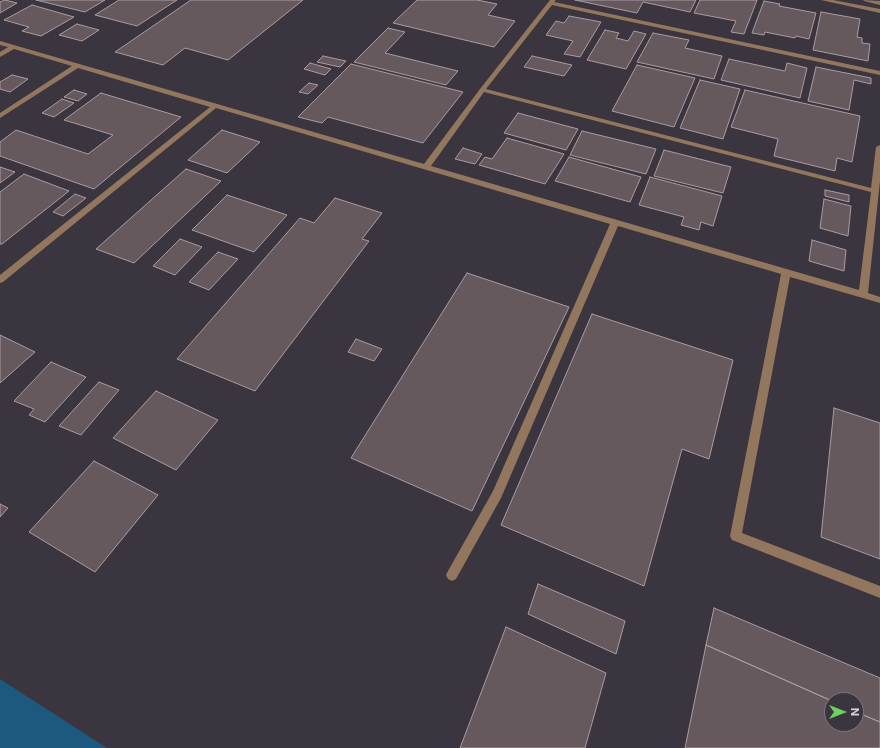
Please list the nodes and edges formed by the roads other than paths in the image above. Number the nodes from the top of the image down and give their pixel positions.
1 (824, 0) edge
2 (866, 0) edge
3 (552, 2) edge
4 (880, 3) edge
5 (880, 11) edge
6 (0, 43) edge
7 (13, 47) junction
8 (0, 55) edge
9 (77, 66) junction
10 (880, 73) edge
11 (482, 90) junction
12 (216, 105) junction
13 (0, 116) edge
14 (880, 147) edge
15 (426, 166) junction
16 (875, 191) junction
17 (615, 223) junction
18 (786, 273) junction
19 (0, 280) edge
20 (863, 295) junction
21 (880, 300) edge
22 (452, 575) dead end
23 (880, 592) edge

1 - 5 street
2 - 4 street
3 - 10 street
3 - 11 street
6 - 7 street
7 - 8 street
7 - 9 street
9 - 12 street
9 - 13 street
11 - 15 street
11 - 16 street
12 - 15 street
12 - 19 street
14 - 16 street
15 - 17 street
16 - 20 street
17 - 18 street
17 - 22 street
18 - 20 street
18 - 23 street
20 - 21 street

